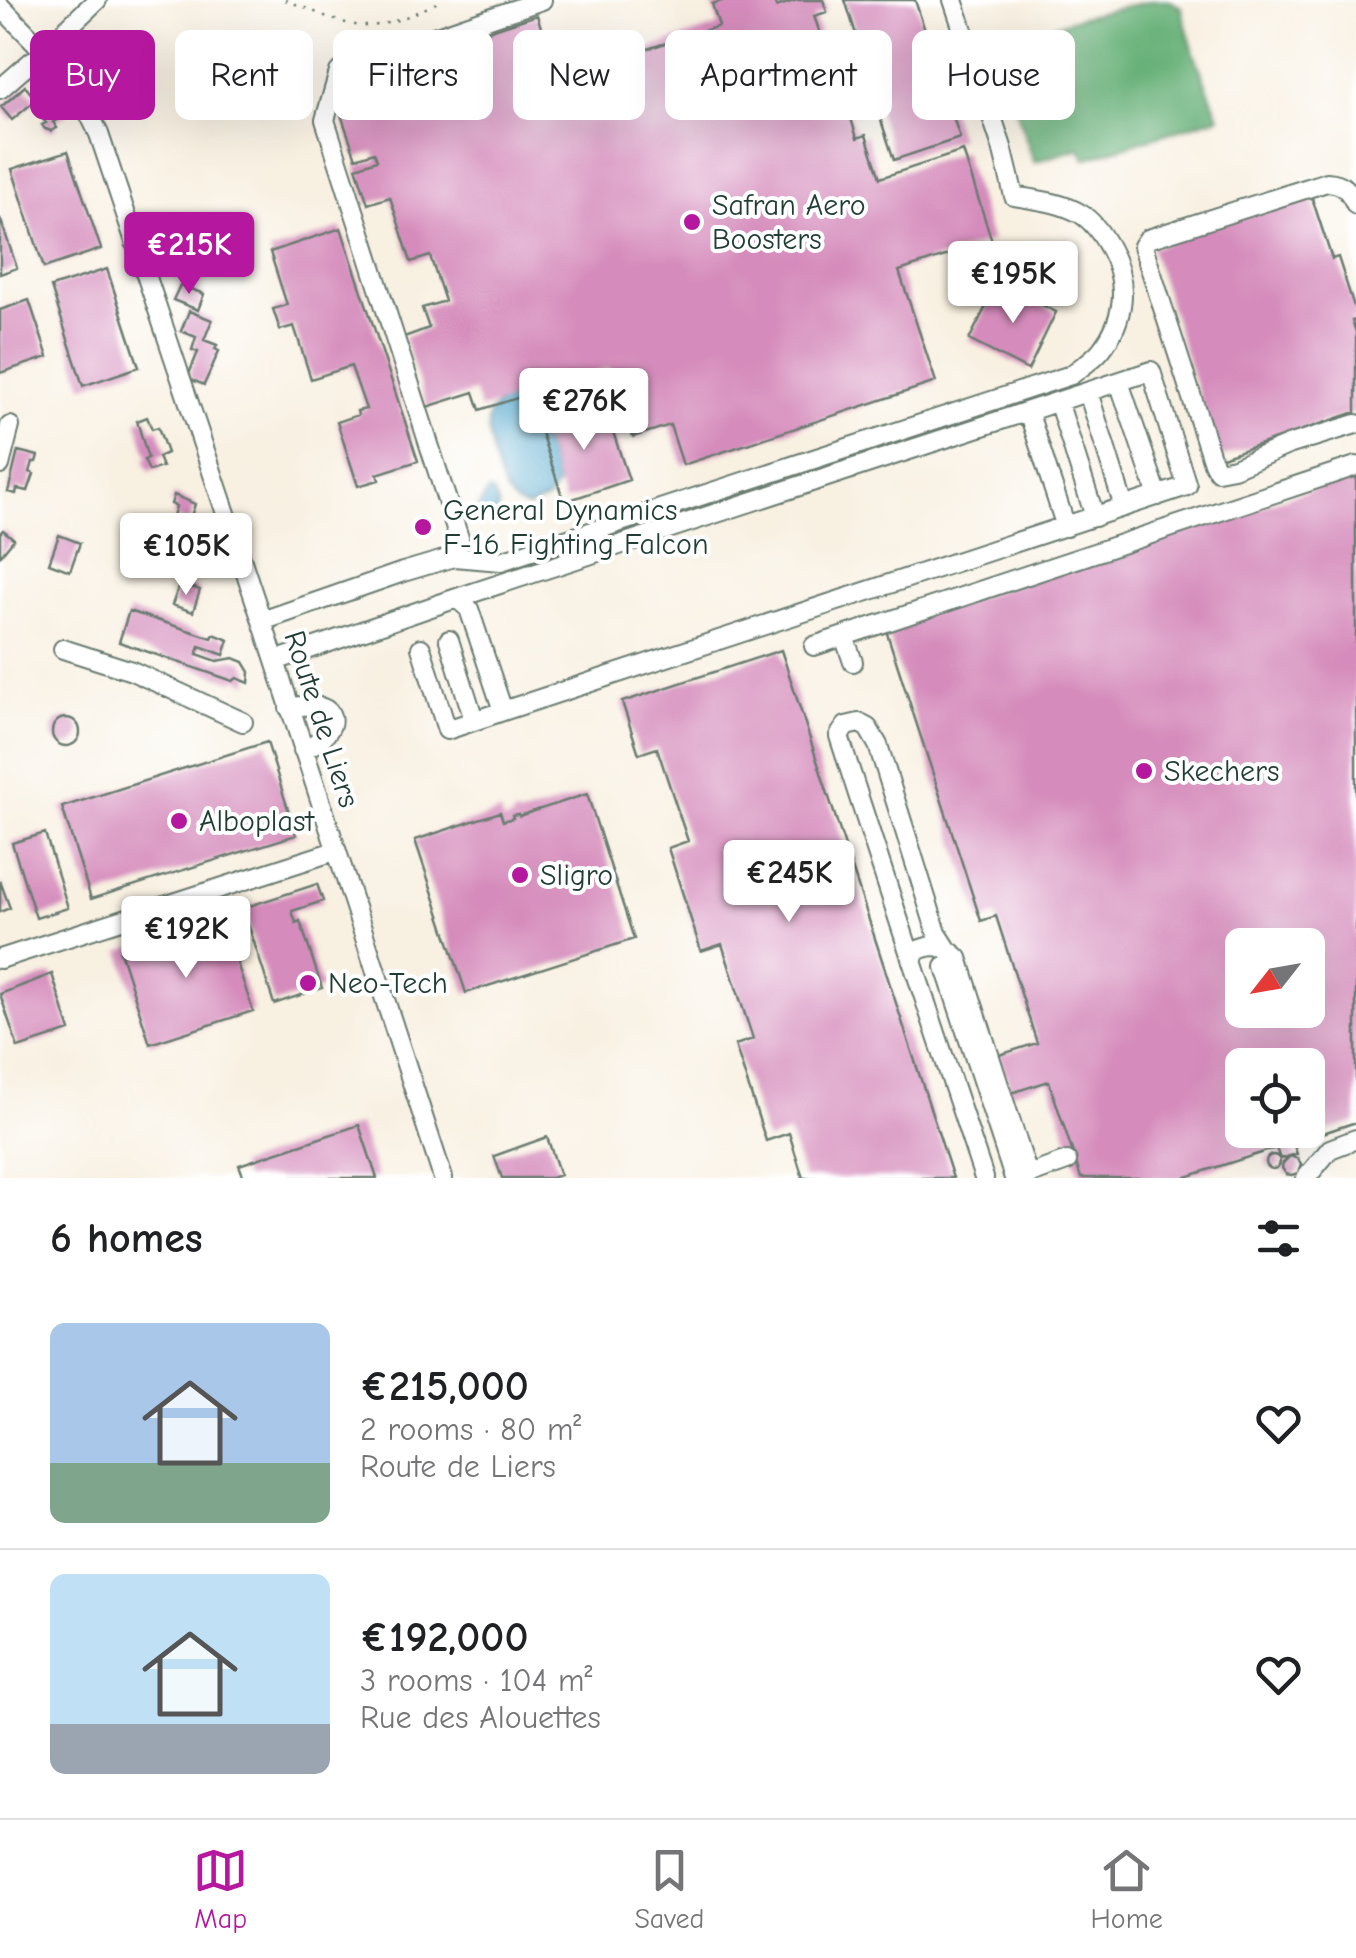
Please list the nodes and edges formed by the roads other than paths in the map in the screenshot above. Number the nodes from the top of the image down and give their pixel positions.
1 (97, 0) edge
2 (542, 0) edge
3 (954, 0) edge
4 (0, 6) edge
5 (32, 30) edge
6 (66, 30) edge
7 (30, 63) edge
8 (0, 89) edge
9 (92, 120) edge
10 (1356, 204) edge
11 (1118, 382) junction
12 (1088, 392) junction
13 (1058, 401) junction
14 (1028, 411) junction
15 (1356, 424) edge
16 (10, 426) dead end
17 (0, 465) edge
18 (1356, 466) edge
19 (1158, 496) junction
20 (1124, 507) junction
21 (1095, 517) junction
22 (1066, 528) junction
23 (454, 557) junction
24 (458, 598) junction
25 (262, 621) junction
26 (844, 636) junction
27 (449, 640) dead end
28 (814, 646) dead end
29 (421, 648) dead end
30 (63, 649) dead end
31 (275, 661) junction
32 (853, 662) dead end
33 (290, 708) junction
34 (502, 711) junction
35 (474, 720) junction
36 (243, 722) dead end
37 (303, 750) junction
38 (336, 851) junction
39 (946, 948) junction
40 (0, 959) edge
41 (912, 961) junction
42 (945, 967) dead end
43 (1356, 1139) edge
44 (1067, 1161) dead end
45 (443, 1178) edge
46 (984, 1178) edge
47 (1014, 1178) edge
48 (1306, 1178) edge

1 - 6 street
2 - 23 street
3 - 23 street
4 - 5 street
7 - 8 street
9 - 25 street, Route de Liers
10 - 15 street
11 - 12 street
11 - 19 street
11 - 19 street
12 - 13 street
12 - 20 street
13 - 14 street
13 - 21 street
14 - 22 street
14 - 24 street
16 - 17 street
18 - 26 street
19 - 20 street
20 - 21 street
21 - 22 street
22 - 34 street
23 - 25 street
24 - 31 street
24 - 34 street
25 - 31 street, Route de Liers
26 - 28 street
26 - 32 street
27 - 35 street
29 - 35 street
30 - 36 street
31 - 33 street, Route de Liers
33 - 37 street, Route de Liers
33 - 37 street
34 - 35 street
37 - 38 street, Route de Liers
38 - 40 street
38 - 45 street, Route de Liers
39 - 41 street
39 - 41 street
39 - 44 street
41 - 46 street
42 - 47 street
43 - 48 street

